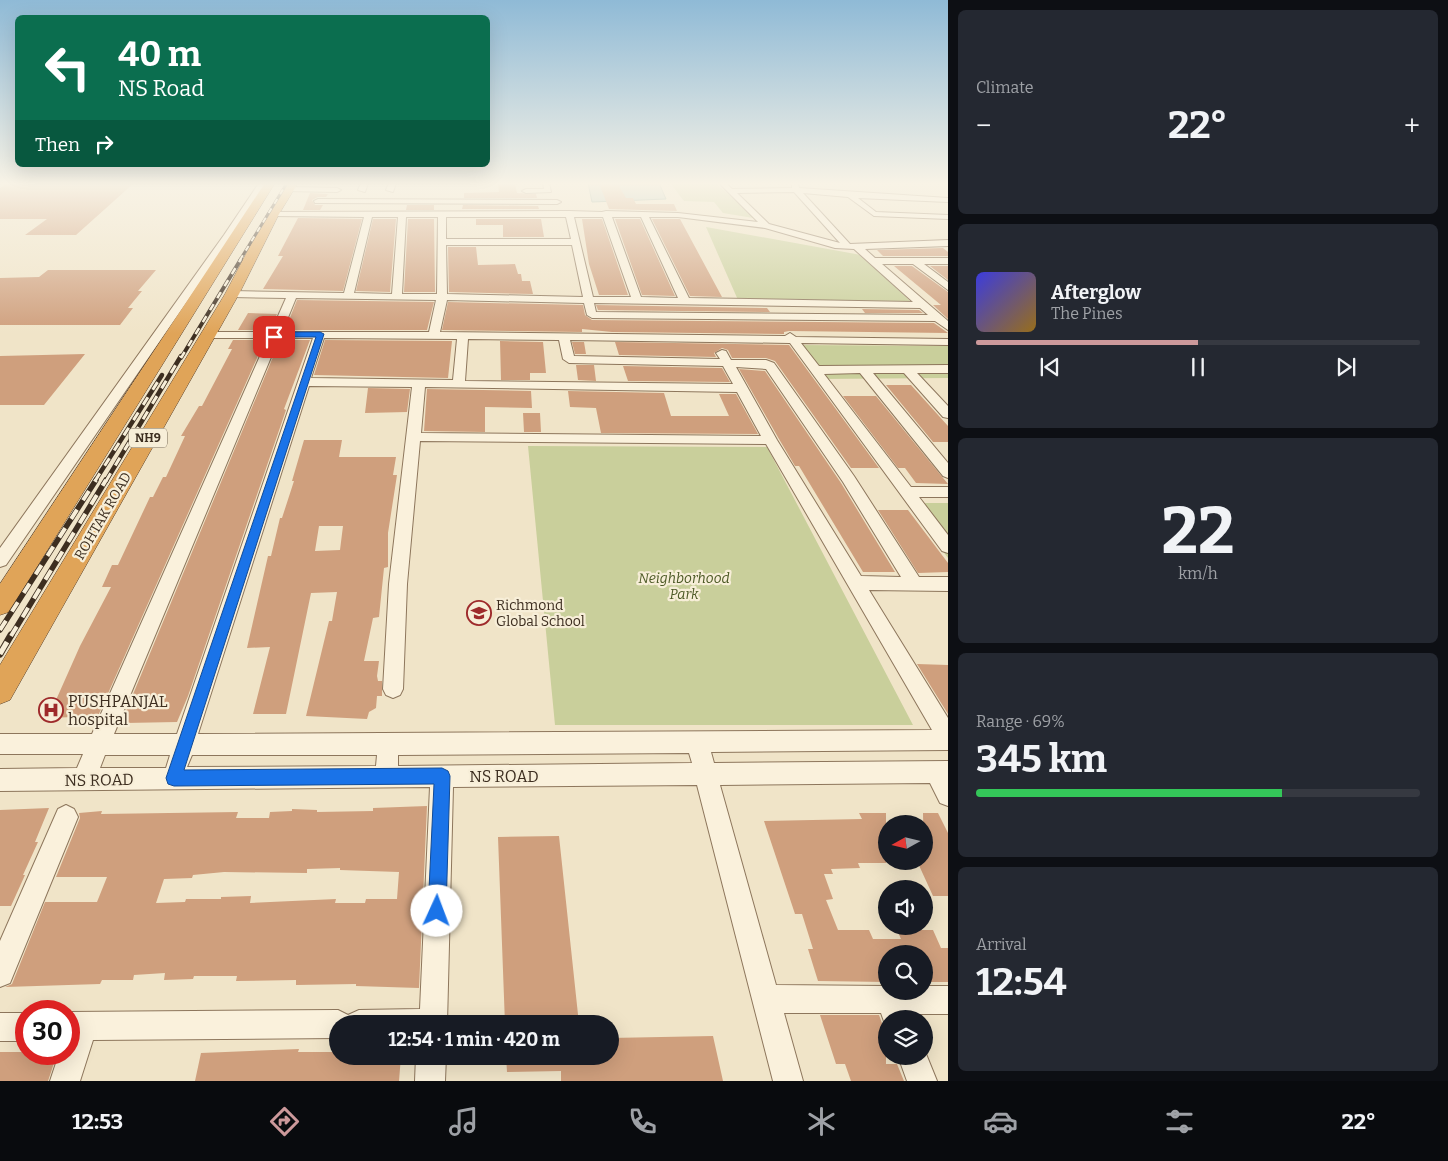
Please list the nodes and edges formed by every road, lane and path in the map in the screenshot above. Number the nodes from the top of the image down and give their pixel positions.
1 (230, 233) edge
2 (238, 233) edge
3 (264, 233) edge
4 (364, 233) edge
5 (401, 233) edge
6 (441, 233) edge
7 (574, 233) edge
8 (613, 233) edge
9 (653, 233) edge
10 (793, 233) edge
11 (839, 233) edge
12 (441, 242) junction
13 (576, 242) junction
14 (948, 243) edge
15 (852, 247) junction
16 (876, 261) junction
17 (915, 261) junction
18 (948, 261) edge
19 (948, 287) edge
20 (232, 294) junction
21 (292, 295) junction
22 (348, 297) junction
23 (397, 298) junction
24 (442, 298) junction
25 (589, 301) junction
26 (637, 301) junction
27 (685, 301) junction
28 (768, 302) junction
29 (923, 304) junction
30 (777, 316) junction
31 (938, 318) junction
32 (596, 326) junction
33 (948, 327) edge
34 (275, 334) junction
35 (320, 334) junction
36 (218, 335) junction
37 (434, 335) junction
38 (463, 336) junction
39 (564, 337) junction
40 (172, 338) junction
41 (713, 340) junction
42 (793, 341) junction
43 (948, 342) edge
44 (150, 345) junction
45 (726, 361) junction
46 (907, 369) junction
47 (948, 369) edge
48 (817, 370) junction
49 (864, 370) junction
50 (571, 372) junction
51 (305, 382) junction
52 (419, 384) junction
53 (459, 384) junction
54 (741, 388) junction
55 (948, 414) edge
56 (412, 437) junction
57 (770, 440) junction
58 (948, 473) edge
59 (908, 492) junction
60 (948, 492) edge
61 (948, 547) edge
62 (0, 561) edge
63 (858, 583) junction
64 (914, 583) junction
65 (948, 584) edge
66 (0, 605) edge
67 (393, 689) dead end
68 (0, 691) edge
69 (948, 738) edge
70 (697, 742) junction
71 (99, 743) junction
72 (187, 743) junction
73 (0, 744) edge
74 (388, 745) junction
75 (942, 772) edge
76 (704, 774) junction
77 (442, 776) junction
78 (386, 777) junction
79 (174, 778) junction
80 (0, 780) edge
81 (83, 781) junction
82 (948, 795) edge
83 (66, 817) dead end
84 (0, 973) edge
85 (766, 998) junction
86 (948, 1000) edge
87 (893, 1009) edge
88 (433, 1015) edge
89 (329, 1024) edge
90 (80, 1026) edge
91 (0, 1027) edge
92 (15, 1027) edge
93 (68, 1065) edge
94 (431, 1065) edge
95 (916, 1065) edge
96 (65, 1081) edge
97 (430, 1081) edge
98 (788, 1081) edge
99 (922, 1081) edge

1 - 44 street
2 - 40 highway, NH9
3 - 20 highway, ROHTAK ROAD / NH9
4 - 22 street
5 - 23 street
6 - 12 street
7 - 13 street
8 - 26 street
9 - 27 street
10 - 15 street
11 - 15 street
12 - 13 street
12 - 24 street
13 - 25 street
14 - 15 street
15 - 16 street
16 - 17 street
16 - 29 street
17 - 18 street
17 - 19 street
20 - 21 street
20 - 36 highway, ROHTAK ROAD / NH9
21 - 22 street
21 - 34 street
22 - 23 street
23 - 24 street
24 - 25 street
24 - 37 street
25 - 26 street
25 - 32 street
26 - 27 street
27 - 28 street
28 - 29 street
28 - 30 street
29 - 31 street
30 - 31 street
30 - 32 street
30 - 42 street
31 - 33 street
32 - 39 street
32 - 41 street
34 - 35 street
34 - 36 street
34 - 71 street
35 - 37 street
35 - 51 street
36 - 68 highway, ROHTAK ROAD / NH9
37 - 38 street
38 - 39 street
38 - 53 street
39 - 50 street
40 - 44 highway
40 - 66 highway, NH9
41 - 42 street
41 - 45 street
42 - 43 street
42 - 48 street
44 - 62 street
45 - 50 street
45 - 54 street
45 - 64 street
46 - 47 street
46 - 49 street
46 - 55 street
48 - 49 street
48 - 59 street
49 - 58 street
50 - 53 street
50 - 54 street
51 - 52 street
51 - 72 street
52 - 53 street
52 - 56 street
54 - 57 street
56 - 57 street
56 - 67 street
57 - 63 street
59 - 60 street
59 - 61 street
63 - 64 street
63 - 69 street
64 - 65 street
69 - 70 street
70 - 74 street
70 - 76 street
71 - 72 street
71 - 73 street
71 - 81 street
72 - 74 street
72 - 79 street
74 - 78 street
75 - 76 street, NS ROAD
75 - 82 street
76 - 77 street, NS ROAD
76 - 85 street
77 - 78 street, NS ROAD
77 - 88 street
78 - 79 street, NS ROAD
79 - 81 street, NS ROAD
80 - 81 street, NS ROAD
83 - 84 street
85 - 87 street
85 - 98 street
86 - 87 street
89 - 90 street
91 - 92 street
93 - 96 street
94 - 97 street
95 - 99 street

